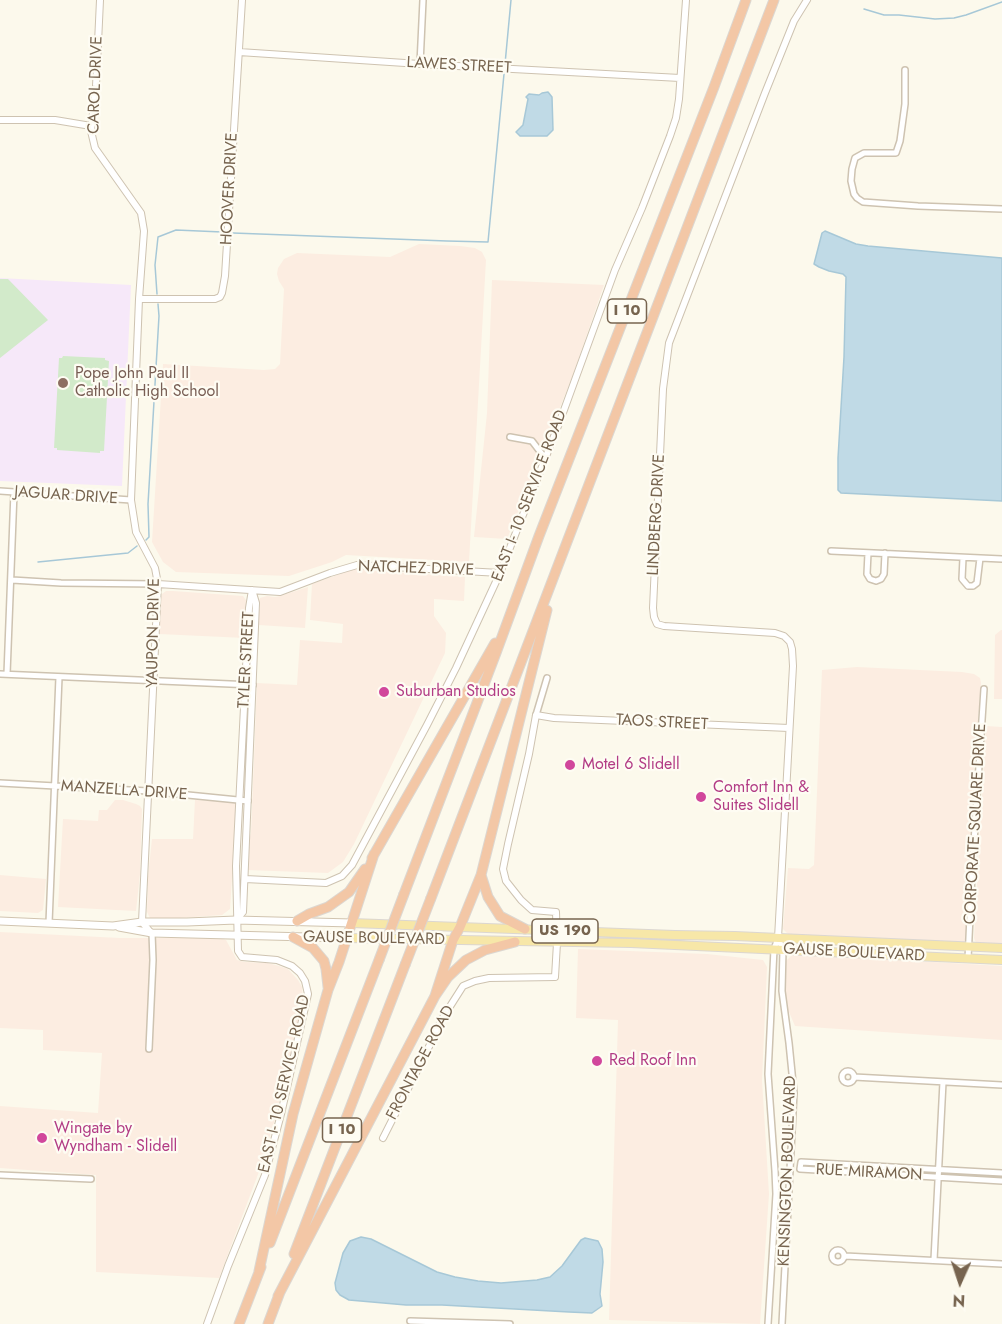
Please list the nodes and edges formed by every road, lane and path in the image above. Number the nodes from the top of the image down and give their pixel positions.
1 (100, 0) edge
2 (242, 0) edge
3 (423, 0) edge
4 (686, 0) edge
5 (746, 0) edge
6 (774, 0) edge
7 (807, 0) edge
8 (239, 52) junction
9 (420, 64) junction
10 (905, 70) dead end
11 (680, 78) junction
12 (0, 120) edge
13 (91, 126) junction
14 (1002, 209) edge
15 (140, 299) junction
16 (510, 437) dead end
17 (545, 458) junction
18 (0, 491) edge
19 (14, 492) junction
20 (131, 500) junction
21 (831, 550) dead end
22 (868, 553) junction
23 (885, 553) junction
24 (963, 558) junction
25 (980, 558) junction
26 (1002, 560) edge
27 (556, 572) junction
28 (501, 573) junction
29 (12, 580) junction
30 (158, 584) junction
31 (252, 590) junction
32 (507, 623) junction
33 (0, 674) edge
34 (7, 674) junction
35 (59, 677) junction
36 (547, 678) dead end
37 (154, 681) junction
38 (249, 685) junction
39 (984, 689) dead end
40 (536, 715) junction
41 (789, 728) junction
42 (0, 783) edge
43 (54, 787) junction
44 (148, 791) junction
45 (239, 800) junction
46 (248, 801) junction
47 (374, 854) junction
48 (481, 875) junction
49 (245, 879) junction
50 (237, 920) junction
51 (0, 921) edge
52 (297, 921) junction
53 (142, 922) junction
54 (49, 923) junction
55 (352, 923) junction
56 (113, 926) junction
57 (460, 927) junction
58 (525, 929) junction
59 (556, 930) junction
60 (152, 933) junction
61 (635, 933) junction
62 (237, 936) junction
63 (293, 937) junction
64 (347, 938) junction
65 (778, 938) junction
66 (453, 940) junction
67 (515, 942) junction
68 (557, 943) junction
69 (635, 943) junction
70 (969, 947) junction
71 (1002, 948) edge
72 (778, 950) junction
73 (968, 959) junction
74 (1002, 960) edge
75 (328, 990) junction
76 (435, 996) junction
77 (149, 1049) dead end
78 (854, 1077) dead end
79 (943, 1082) junction
80 (1002, 1085) edge
81 (383, 1138) dead end
82 (938, 1169) junction
83 (1002, 1173) edge
84 (0, 1175) edge
85 (938, 1177) junction
86 (91, 1179) dead end
87 (1002, 1180) edge
88 (845, 1256) dead end
89 (934, 1260) junction
90 (1002, 1264) edge
91 (259, 1271) junction
92 (278, 1296) junction
93 (410, 1321) dead end
94 (442, 1323) edge
95 (207, 1324) edge
96 (239, 1324) edge
97 (268, 1324) edge
98 (510, 1324) edge
99 (768, 1324) edge
100 (782, 1324) edge

1 - 13 street, CAROL DRIVE
2 - 8 street, HOOVER DRIVE
3 - 9 street
4 - 11 street, EAST I- 10 SERVICE ROAD
5 - 32 highway, I 10
6 - 27 highway, I 10
7 - 41 street, LINDBERG DRIVE
8 - 9 street, LAWES STREET
8 - 15 street, HOOVER DRIVE
9 - 11 street, LAWES STREET
10 - 14 street
11 - 17 street, EAST I- 10 SERVICE ROAD
12 - 13 street
13 - 15 street, CAROL DRIVE
15 - 20 street, YAUPON DRIVE
16 - 17 street
17 - 28 street, EAST I- 10 SERVICE ROAD
18 - 19 street, JAGUAR DRIVE
19 - 20 street, JAGUAR DRIVE
19 - 29 street
20 - 30 street, YAUPON DRIVE
21 - 22 street
22 - 23 street
22 - 23 street
23 - 24 street
24 - 25 street
24 - 25 street
25 - 26 street
27 - 48 highway
27 - 92 highway, I 10, bridge
28 - 31 street, NATCHEZ DRIVE
28 - 49 street, EAST I- 10 SERVICE ROAD
29 - 30 street, NATCHEZ DRIVE
29 - 34 street
30 - 31 street, NATCHEZ DRIVE
30 - 37 street, YAUPON DRIVE
31 - 38 street, TYLER STREET
32 - 47 highway
32 - 91 highway, I 10, bridge
33 - 34 street
34 - 35 street
35 - 37 street
35 - 43 street
36 - 40 street
37 - 38 street
37 - 44 street, YAUPON DRIVE
38 - 45 street, TYLER STREET
38 - 46 street, TYLER STREET
39 - 70 street, CORPORATE SQUARE DRIVE
40 - 41 street, TAOS STREET
40 - 59 street
41 - 65 street, LINDBERG DRIVE
42 - 43 street, MANZELLA DRIVE
43 - 44 street, MANZELLA DRIVE
43 - 54 street
44 - 45 street, MANZELLA DRIVE
44 - 53 street, YAUPON DRIVE
45 - 46 street, MANZELLA DRIVE
45 - 50 street, TYLER STREET
46 - 49 street, TYLER STREET
47 - 52 highway
47 - 55 highway
48 - 57 highway
48 - 58 highway
49 - 50 street, TYLER STREET
50 - 52 main road, GAUSE BOULEVARD / US 190
50 - 53 main road, GAUSE BOULEVARD / US 190
50 - 62 street
51 - 54 main road, GAUSE BOULEVARD / US 190
52 - 55 main road, GAUSE BOULEVARD / US 190
53 - 56 main road, GAUSE BOULEVARD / US 190
53 - 60 street
54 - 56 main road, GAUSE BOULEVARD / US 190
55 - 57 main road, GAUSE BOULEVARD / US 190
55 - 64 highway
56 - 60 main road, GAUSE BOULEVARD / US 190
57 - 58 main road, GAUSE BOULEVARD / US 190
57 - 66 highway
58 - 59 main road, GAUSE BOULEVARD / US 190
59 - 61 main road, GAUSE BOULEVARD / US 190
59 - 68 street, FRONTAGE ROAD
60 - 62 main road, GAUSE BOULEVARD / US 190
60 - 77 street
61 - 65 main road, GAUSE BOULEVARD / US 190
61 - 69 street
62 - 63 main road, GAUSE BOULEVARD / US 190
62 - 95 street, EAST I- 10 SERVICE ROAD
63 - 64 main road, GAUSE BOULEVARD / US 190
63 - 75 highway
64 - 66 main road, GAUSE BOULEVARD / US 190
64 - 75 highway
65 - 70 main road, GAUSE BOULEVARD / US 190
65 - 72 street, KENSINGTON BOULEVARD
66 - 67 main road, GAUSE BOULEVARD / US 190
66 - 76 highway
67 - 68 main road, GAUSE BOULEVARD / US 190
67 - 76 highway
68 - 69 main road, GAUSE BOULEVARD / US 190
68 - 81 street, FRONTAGE ROAD
69 - 72 main road, GAUSE BOULEVARD / US 190
70 - 71 main road, GAUSE BOULEVARD / US 190
70 - 73 street, CORPORATE SQUARE DRIVE
72 - 73 main road, GAUSE BOULEVARD / US 190
72 - 99 street, KENSINGTON BOULEVARD
72 - 100 street, KENSINGTON BOULEVARD
73 - 74 main road, GAUSE BOULEVARD / US 190
75 - 91 highway
76 - 92 highway
78 - 79 street
79 - 80 street
79 - 82 street
82 - 83 street, RUE MIRAMON
82 - 85 street
82 - 85 street, RUE MIRAMON
84 - 86 street
85 - 87 street, RUE MIRAMON
85 - 89 street
88 - 89 street
89 - 90 street
91 - 96 highway, I 10
92 - 97 highway, I 10
93 - 94 street
94 - 98 street

